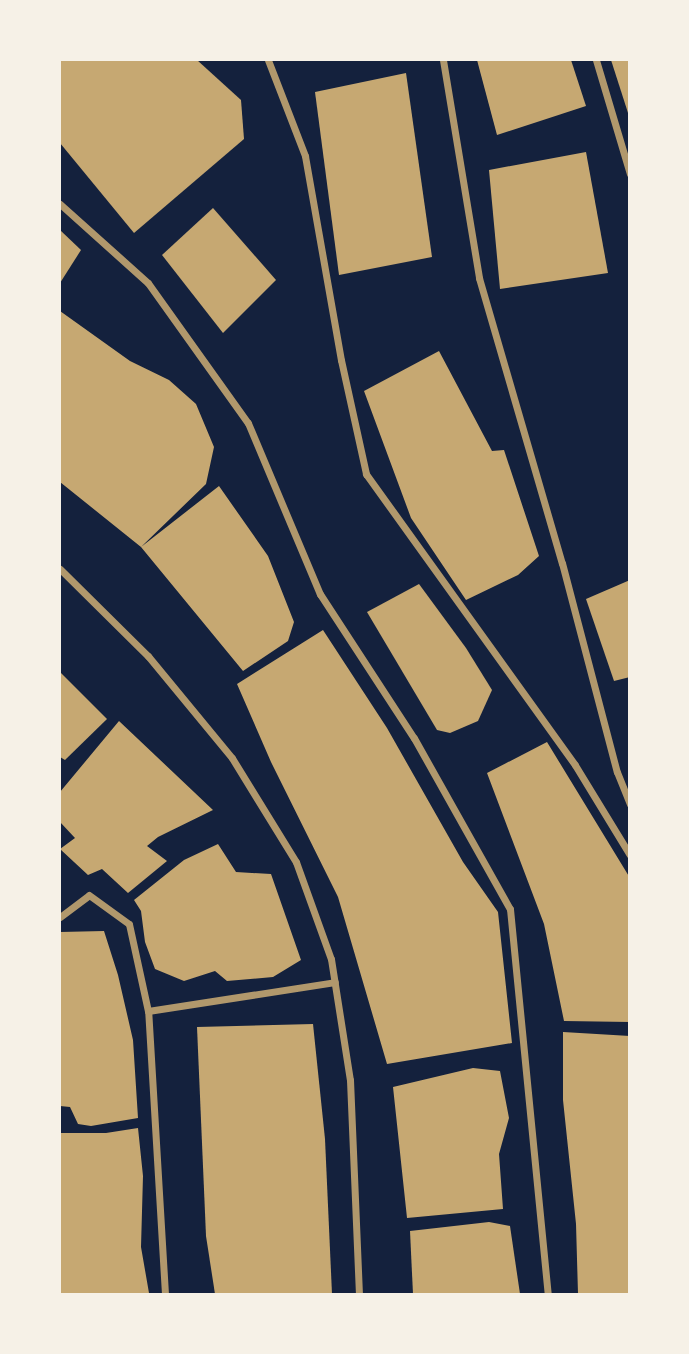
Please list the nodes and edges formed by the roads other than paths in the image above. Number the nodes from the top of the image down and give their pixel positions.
1 (268, 60) edge
2 (443, 60) edge
3 (596, 60) edge
4 (629, 174) edge
5 (60, 204) edge
6 (60, 569) edge
7 (629, 805) edge
8 (629, 855) edge
9 (60, 917) edge
10 (335, 982) junction
11 (148, 1011) junction
12 (166, 1294) edge
13 (359, 1294) edge
14 (548, 1294) edge

1 - 8 street
2 - 7 street
3 - 4 street
5 - 14 street
6 - 10 street
9 - 11 street
10 - 11 street
10 - 13 street
11 - 12 street

